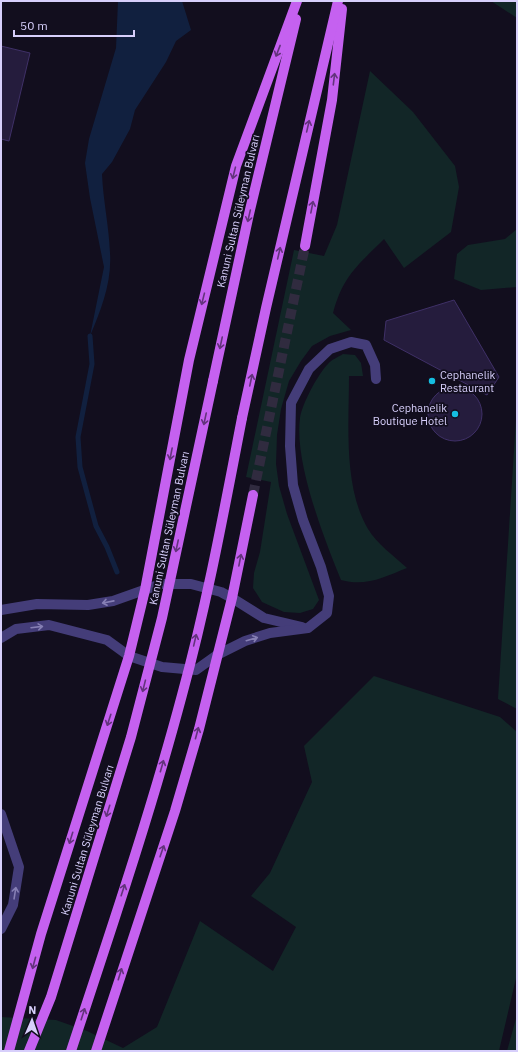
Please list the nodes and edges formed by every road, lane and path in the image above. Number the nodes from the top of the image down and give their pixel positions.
1 (298, 1) edge
2 (338, 1) edge
3 (343, 1) edge
4 (304, 246) tunnel mouth
5 (376, 379) dead end
6 (253, 495) tunnel mouth
7 (145, 590) junction
8 (232, 598) junction
9 (1, 610) edge
10 (308, 628) junction
11 (1, 638) edge
12 (217, 655) junction
13 (129, 656) junction
14 (1, 814) edge
15 (1, 929) edge
16 (9, 1051) edge
17 (29, 1051) edge
18 (71, 1051) edge
19 (96, 1051) edge

1 -> 7 main road
1 -> 17 main road, Kanuni Sultan Süleyman Bulvarı, bridge
18 -> 2 main road, bridge
4 -> 3 main road
5 - 10 street
8 -> 6 main road
7 - 8 street
7 -> 9 street
7 - 13 main road
8 - 10 street
8 - 12 main road
12 -> 10 street
11 -> 13 street
12 - 13 street
19 -> 12 main road
13 -> 16 main road
15 -> 14 street

